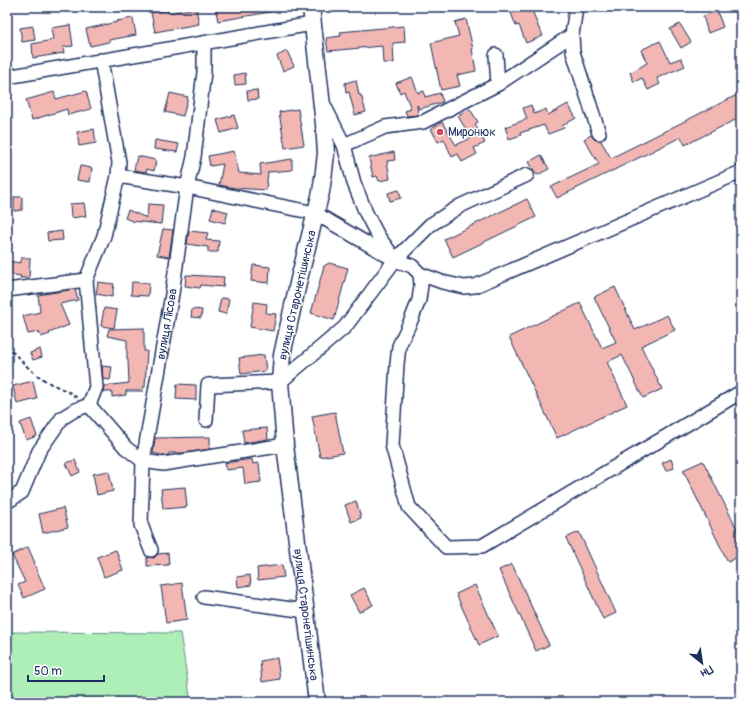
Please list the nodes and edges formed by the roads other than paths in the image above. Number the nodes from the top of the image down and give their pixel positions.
1 (311, 7) edge
2 (576, 7) edge
3 (312, 24) junction
4 (572, 35) junction
5 (204, 43) junction
6 (496, 55) dead end
7 (101, 60) junction
8 (7, 77) edge
9 (498, 84) junction
10 (322, 99) junction
11 (599, 133) dead end
12 (344, 145) junction
13 (741, 172) edge
14 (527, 175) dead end
15 (118, 176) junction
16 (187, 187) junction
17 (315, 214) junction
18 (396, 260) junction
19 (420, 274) junction
20 (86, 280) junction
21 (7, 290) edge
22 (280, 382) junction
23 (741, 392) edge
24 (89, 405) junction
25 (206, 420) dead end
26 (285, 445) junction
27 (143, 461) junction
28 (7, 502) edge
29 (151, 550) dead end
30 (204, 597) dead end
31 (306, 611) junction
32 (317, 702) edge

1 - 3 main road, вулиця Старонетішинська
2 - 4 street
3 - 5 street
3 - 10 main road, вулиця Старонетішинська
4 - 9 street
4 - 11 street
5 - 7 street
5 - 16 street, вулиця Лісова
6 - 9 street
7 - 8 street
7 - 15 street
9 - 12 street
10 - 12 street
10 - 17 main road, вулиця Старонетішинська
12 - 18 street
13 - 19 street
14 - 18 street
15 - 16 street
15 - 20 street
16 - 17 street
16 - 27 street, вулиця Лісова
17 - 18 street
17 - 22 main road, вулиця Старонетішинська
18 - 19 street
18 - 22 street
19 - 23 street
20 - 21 street
20 - 24 street
22 - 25 street
22 - 26 main road, вулиця Старонетішинська
24 - 27 street
24 - 28 street
26 - 27 street
26 - 31 main road, вулиця Старонетішинська
27 - 29 street, вулиця Лісова
30 - 31 street
31 - 32 main road, вулиця Старонетішинська

